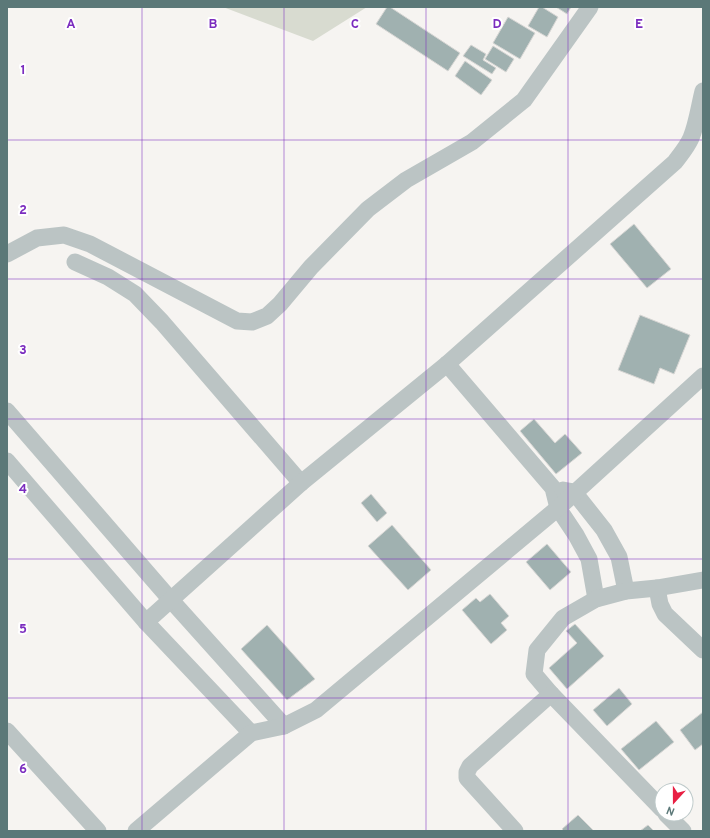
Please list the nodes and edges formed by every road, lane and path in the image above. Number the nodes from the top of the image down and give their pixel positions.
1 (590, 7) edge
2 (703, 91) edge
3 (7, 254) edge
4 (75, 262) dead end
5 (447, 364) junction
6 (703, 376) edge
7 (7, 411) edge
8 (7, 461) edge
9 (301, 483) junction
10 (553, 488) junction
11 (574, 492) junction
12 (558, 508) junction
13 (703, 580) edge
14 (657, 588) junction
15 (626, 591) junction
16 (596, 598) junction
17 (170, 599) junction
18 (146, 622) junction
19 (703, 650) edge
20 (551, 694) junction
21 (284, 726) junction
22 (7, 731) edge
23 (251, 733) junction
24 (654, 801) edge
25 (674, 822) edge
26 (98, 831) edge
27 (136, 831) edge
28 (515, 831) edge
29 (683, 831) edge

1 - 3 street
2 - 5 street
4 - 9 street
5 - 9 street
5 - 10 street
6 - 11 street
7 - 17 street
8 - 18 street
9 - 17 street
10 - 11 street
10 - 12 street
11 - 12 street
11 - 15 street
12 - 16 street
12 - 21 street
13 - 14 street
14 - 15 street
14 - 19 street
15 - 16 street
16 - 20 street
17 - 18 street
17 - 21 street
18 - 23 street
20 - 24 street
20 - 28 street
21 - 23 street
22 - 26 street
23 - 27 street
25 - 29 street

